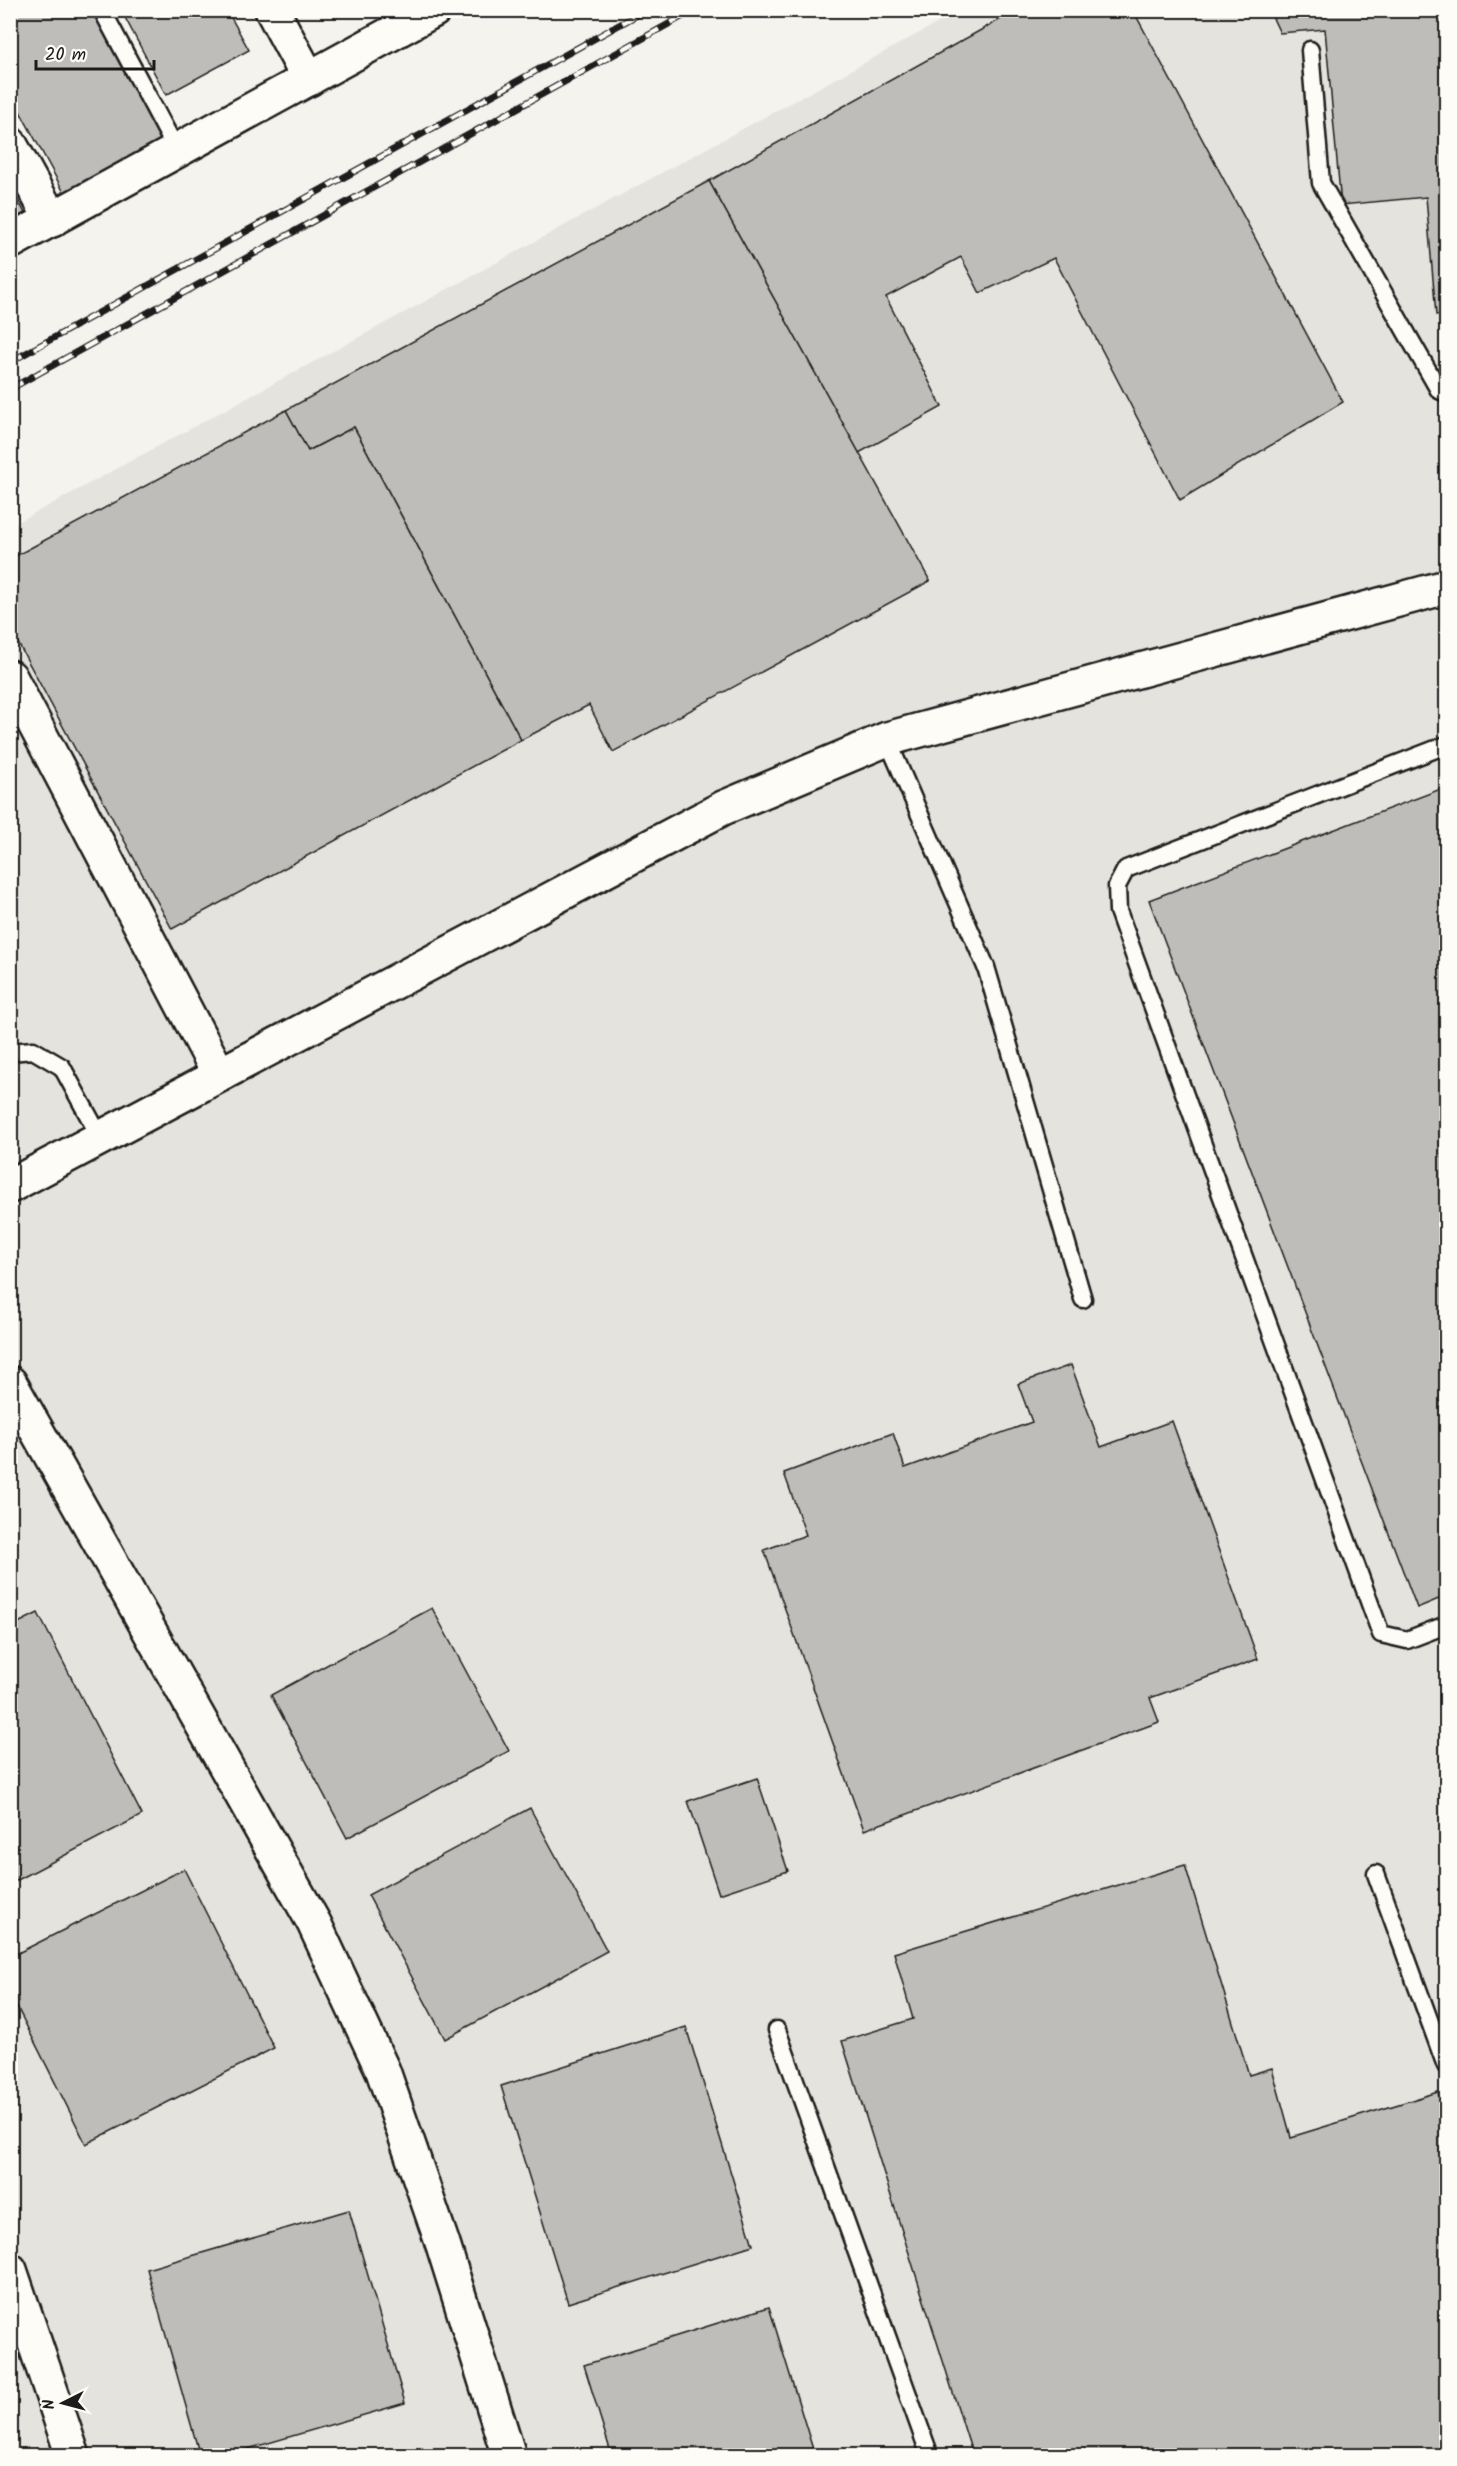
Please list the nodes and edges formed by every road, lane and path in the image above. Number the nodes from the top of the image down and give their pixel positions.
1 (102, 10) edge
2 (272, 10) edge
3 (434, 10) edge
4 (1310, 50) dead end
5 (309, 79) junction
6 (10, 144) edge
7 (177, 151) junction
8 (52, 220) junction
9 (10, 242) edge
10 (1446, 393) edge
11 (1446, 587) edge
12 (10, 677) edge
13 (887, 739) junction
14 (1446, 745) edge
15 (10, 1052) edge
16 (219, 1074) junction
17 (100, 1137) junction
18 (10, 1185) edge
19 (1083, 1299) dead end
20 (10, 1383) edge
21 (1446, 1625) edge
22 (1376, 1874) dead end
23 (777, 2030) dead end
24 (1446, 2066) edge
25 (10, 2270) edge
26 (73, 2456) edge
27 (509, 2456) edge
28 (930, 2456) edge

1 - 7 lane
2 - 5 street
3 - 5 street
4 - 10 lane
5 - 7 street
6 - 8 street
7 - 8 street
8 - 9 street
11 - 13 street
12 - 16 street
13 - 16 street
13 - 19 lane
14 - 21 lane
15 - 17 lane
16 - 17 street
17 - 18 street
20 - 27 street
22 - 24 lane
23 - 28 lane
25 - 26 street

